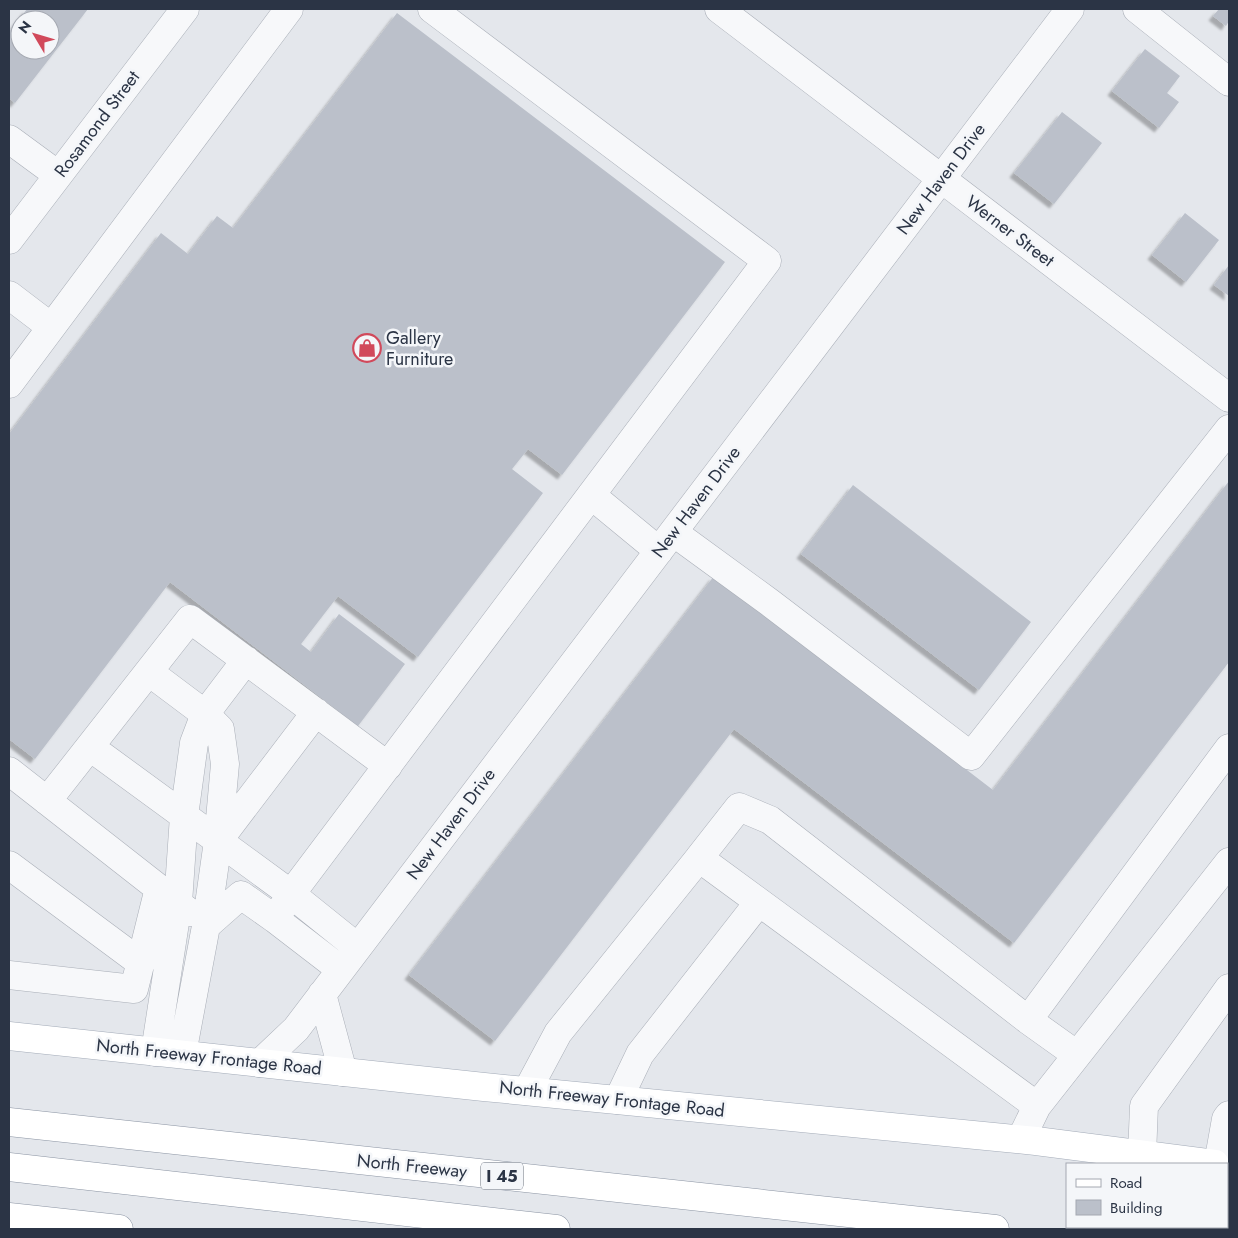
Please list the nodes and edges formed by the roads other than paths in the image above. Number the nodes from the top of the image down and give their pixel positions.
1 (184, 9) edge
2 (289, 9) edge
3 (432, 9) edge
4 (719, 9) edge
5 (1070, 9) edge
6 (1138, 9) edge
7 (1229, 82) edge
8 (9, 139) edge
9 (58, 175) junction
10 (942, 179) junction
11 (9, 240) edge
12 (9, 295) edge
13 (52, 327) junction
14 (9, 384) edge
15 (1229, 398) edge
16 (1229, 429) edge
17 (1221, 457) edge
18 (591, 495) junction
19 (666, 542) junction
20 (246, 660) junction
21 (148, 672) junction
22 (316, 712) junction
23 (205, 714) junction
24 (90, 747) junction
25 (1229, 748) edge
26 (388, 766) junction
27 (9, 771) edge
28 (47, 801) junction
29 (184, 816) junction
30 (218, 841) junction
31 (699, 858) junction
32 (1229, 862) edge
33 (9, 864) edge
34 (291, 894) junction
35 (168, 896) junction
36 (759, 902) junction
37 (275, 919) junction
38 (206, 926) junction
39 (357, 947) junction
40 (140, 964) junction
41 (340, 969) junction
42 (9, 975) edge
43 (1229, 988) edge
44 (322, 994) junction
45 (1028, 1020) junction
46 (9, 1036) edge
47 (155, 1052) junction
48 (182, 1054) junction
49 (1077, 1056) junction
50 (260, 1063) junction
51 (344, 1072) junction
52 (527, 1091) junction
53 (618, 1100) junction
54 (1037, 1106) junction
55 (1229, 1115) edge
56 (9, 1122) edge
57 (1021, 1139) junction
58 (1142, 1155) junction
59 (1209, 1163) edge
60 (1217, 1163) edge
61 (9, 1167) edge
62 (9, 1217) edge
63 (119, 1229) edge
64 (556, 1229) edge
65 (994, 1229) edge

1 - 9 street, Rosamond Street
2 - 13 street
3 - 18 street
4 - 10 street, Werner Street
5 - 10 street, New Haven Drive
6 - 7 street
8 - 9 street
9 - 11 street, Rosamond Street
10 - 15 street, Werner Street
10 - 19 street, New Haven Drive
12 - 13 street
13 - 14 street
16 - 17 street
17 - 19 street
18 - 19 street
18 - 26 street
19 - 39 street, New Haven Drive
20 - 21 street
20 - 22 street
20 - 23 street
21 - 23 street
21 - 24 street
22 - 26 street
22 - 30 street
23 - 29 street
23 - 30 street
24 - 28 street
24 - 29 street
25 - 45 street
26 - 34 street
27 - 28 street
28 - 35 street
29 - 30 street
29 - 35 street
30 - 34 street
30 - 38 street
31 - 36 street
31 - 45 street
31 - 52 street
32 - 49 street
33 - 40 street
34 - 37 street
34 - 39 street
35 - 38 street
35 - 40 street
35 - 47 street
36 - 53 street
36 - 54 street
37 - 38 street
37 - 41 street
38 - 48 street
39 - 41 street, New Haven Drive
40 - 42 street
41 - 44 street, New Haven Drive
43 - 58 street
44 - 50 street, New Haven Drive
44 - 51 street
45 - 49 street
46 - 47 main road, North Freeway Frontage Road
47 - 48 main road, North Freeway Frontage Road
48 - 50 main road, North Freeway Frontage Road
49 - 54 street
50 - 51 main road, North Freeway Frontage Road
51 - 52 main road, North Freeway Frontage Road
52 - 53 main road, North Freeway Frontage Road
53 - 57 main road, North Freeway Frontage Road
54 - 57 street
55 - 60 street
56 - 65 main road, North Freeway / I 45
57 - 58 main road, North Freeway Frontage Road
58 - 59 main road, North Freeway Frontage Road
61 - 64 main road
62 - 63 main road

